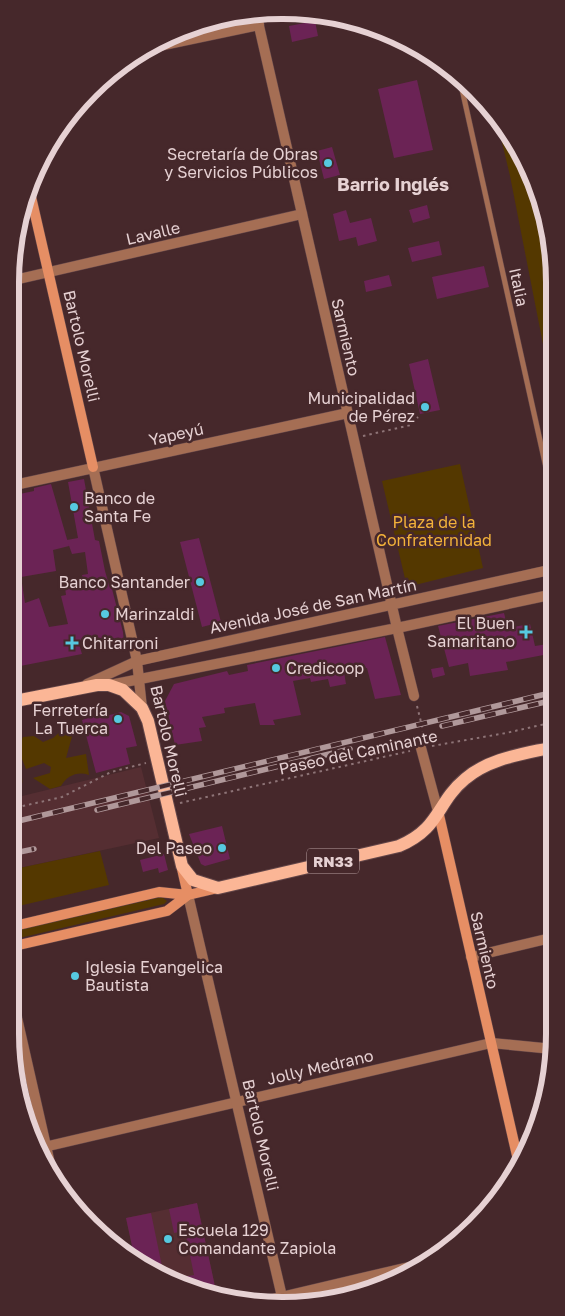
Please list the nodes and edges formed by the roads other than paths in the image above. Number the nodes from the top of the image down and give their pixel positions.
1 (258, 20) edge
2 (259, 25) junction
3 (173, 43) edge
4 (462, 90) edge
5 (32, 203) edge
6 (302, 214) junction
7 (48, 272) junction
8 (19, 279) edge
9 (348, 413) junction
10 (92, 467) junction
11 (546, 467) edge
12 (19, 484) edge
13 (546, 571) edge
14 (546, 596) edge
15 (392, 606) junction
16 (397, 628) junction
17 (137, 661) junction
18 (139, 681) junction
19 (109, 685) junction
20 (83, 686) junction
21 (414, 696) road end
22 (19, 700) edge
23 (142, 708) junction
24 (421, 748) road end
25 (546, 749) edge
26 (439, 815) junction
27 (182, 866) junction
28 (218, 888) junction
29 (188, 894) junction
30 (19, 925) edge
31 (546, 939) edge
32 (19, 945) edge
33 (471, 957) junction
34 (19, 1031) edge
35 (491, 1043) junction
36 (546, 1048) edge
37 (237, 1102) junction
38 (41, 1140) edge
39 (45, 1147) edge
40 (517, 1154) edge
41 (396, 1271) edge
42 (283, 1297) edge
43 (291, 1297) edge

1 - 2 street, Sarmiento
2 - 3 street
2 - 6 street, Sarmiento
4 - 11 lane, Italia
5 - 7 main road, Bartolo Morelli
6 - 7 street, Lavalle
6 - 9 street, Sarmiento
7 - 8 street, Lavalle
7 - 10 main road, Bartolo Morelli
9 - 10 street, Yapeyú
9 - 15 street, Sarmiento
10 - 12 street, Yapeyú
10 - 17 street, Bartolo Morelli
13 - 15 street, Avenida José de San Martín
14 - 16 street, Avenida José de San Martín
15 - 16 street, Sarmiento
15 - 17 street, Avenida José de San Martín
16 - 18 street, Avenida José de San Martín
16 - 21 street, Sarmiento
17 - 18 street, Bartolo Morelli
17 - 20 street, Avenida José de San Martín
18 - 19 street, Avenida José de San Martín
18 - 23 street, Bartolo Morelli
19 - 20 main road, Avenida José de San Martín
19 - 23 main road
20 - 22 main road, Avenida José de San Martín
23 - 27 main road, Bartolo Morelli
24 - 26 street, Sarmiento
25 - 26 main road, RN33
26 - 28 main road, RN33
26 - 33 main road, Sarmiento
27 - 28 main road
27 - 29 main road, Bartolo Morelli
28 - 29 main road
29 - 30 main road
29 - 32 main road
29 - 37 street, Bartolo Morelli
31 - 33 street
33 - 35 main road, Sarmiento
34 - 38 street
35 - 36 street, Jolly Medrano
35 - 37 street, Jolly Medrano
35 - 40 main road, Sarmiento
37 - 39 street, Jolly Medrano
37 - 42 street, Bartolo Morelli
41 - 43 street

